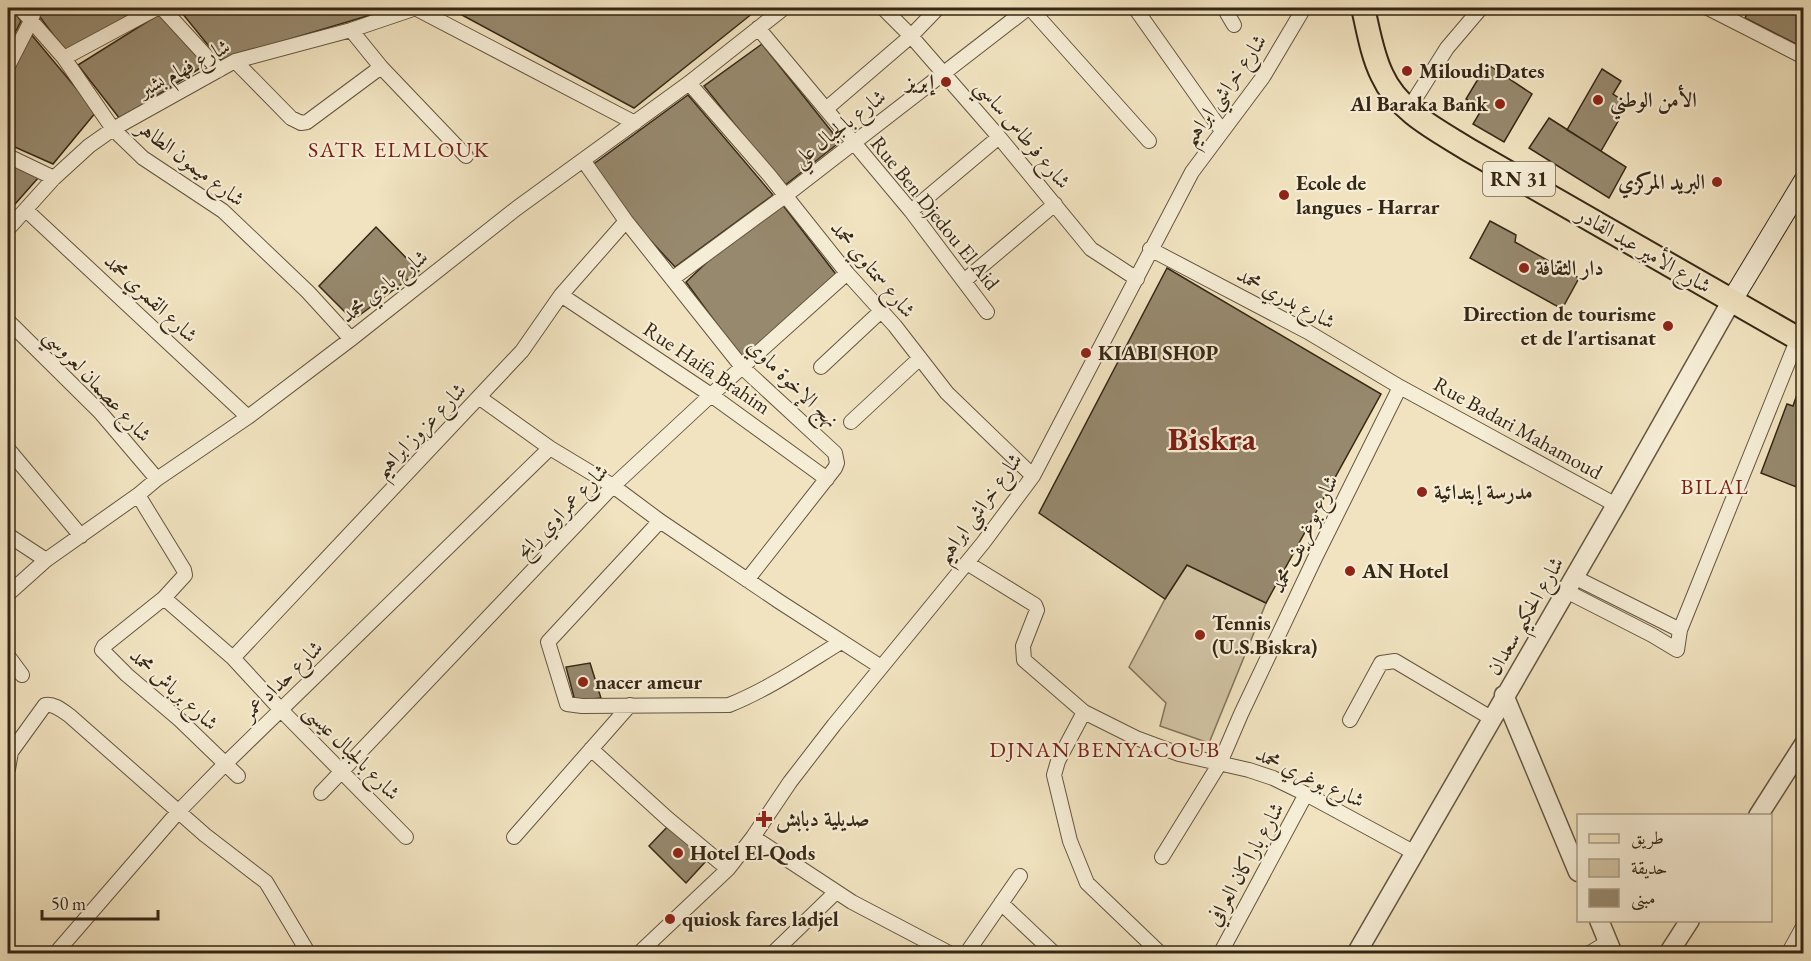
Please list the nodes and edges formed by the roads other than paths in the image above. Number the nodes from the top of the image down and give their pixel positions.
1 (20, 8) edge
2 (158, 8) edge
3 (162, 8) edge
4 (416, 8) edge
5 (760, 8) edge
6 (784, 8) edge
7 (883, 8) edge
8 (938, 8) edge
9 (1029, 8) edge
10 (1135, 8) edge
11 (1224, 8) edge
12 (1304, 8) edge
13 (1363, 8) edge
14 (1481, 8) edge
15 (1708, 8) edge
16 (1734, 12) edge
17 (33, 14) edge
18 (764, 24) junction
19 (1234, 25) dead end
20 (351, 30) junction
21 (911, 36) junction
22 (1803, 57) edge
23 (64, 58) junction
24 (236, 61) junction
25 (8, 66) edge
26 (381, 67) junction
27 (219, 70) junction
28 (944, 74) junction
29 (689, 83) junction
30 (826, 109) junction
31 (1408, 110) junction
32 (635, 123) junction
33 (113, 129) junction
34 (1222, 131) junction
35 (999, 136) junction
36 (1149, 141) dead end
37 (853, 144) junction
38 (8, 156) edge
39 (466, 156) dead end
40 (583, 160) junction
41 (54, 178) junction
42 (1803, 181) edge
43 (785, 196) junction
44 (1055, 204) junction
45 (26, 210) junction
46 (911, 211) junction
47 (626, 221) junction
48 (8, 229) edge
49 (1150, 249) junction
50 (847, 273) junction
51 (672, 279) junction
52 (1137, 279) junction
53 (964, 281) junction
54 (561, 295) junction
55 (1732, 300) junction
56 (881, 311) junction
57 (987, 312) dead end
58 (8, 321) edge
59 (351, 339) junction
60 (1801, 340) edge
61 (920, 358) junction
62 (742, 367) junction
63 (821, 367) dead end
64 (1400, 387) junction
65 (711, 395) junction
66 (480, 398) junction
67 (248, 417) junction
68 (851, 422) dead end
69 (550, 448) junction
70 (8, 449) edge
71 (1033, 476) junction
72 (157, 479) junction
73 (827, 479) junction
74 (613, 486) junction
75 (138, 495) junction
76 (1616, 505) junction
77 (660, 520) junction
78 (8, 535) edge
79 (81, 536) junction
80 (46, 560) junction
81 (967, 563) junction
82 (747, 580) junction
83 (1570, 584) junction
84 (8, 594) edge
85 (164, 598) junction
86 (1680, 630) junction
87 (841, 642) junction
88 (8, 656) edge
89 (233, 658) junction
90 (881, 667) junction
91 (22, 675) dead end
92 (1504, 695) junction
93 (630, 705) junction
94 (281, 710) junction
95 (1084, 712) junction
96 (1491, 718) junction
97 (1350, 720) dead end
98 (1803, 744) edge
99 (591, 750) junction
100 (9, 751) edge
101 (1220, 763) junction
102 (225, 764) junction
103 (8, 769) edge
104 (341, 770) junction
105 (238, 776) dead end
106 (321, 793) dead end
107 (1306, 794) junction
108 (178, 812) junction
109 (1759, 814) edge
110 (406, 837) dead end
111 (514, 837) dead end
112 (753, 837) junction
113 (1415, 853) junction
114 (1162, 857) dead end
115 (728, 869) junction
116 (1577, 870) edge
117 (1020, 876) dead end
118 (836, 892) junction
119 (1001, 903) junction
120 (1599, 922) edge
121 (1689, 922) edge
122 (1803, 925) edge
123 (1611, 948) edge
124 (55, 954) edge
125 (309, 954) edge
126 (638, 954) edge
127 (772, 954) edge
128 (951, 954) edge
129 (966, 954) edge
130 (1055, 954) edge
131 (1161, 954) edge
132 (1220, 954) edge
133 (1356, 954) edge
134 (1588, 954) edge
135 (1668, 954) edge
136 (1788, 954) edge

1 - 17 street, شارع ميمون الطاهر
2 - 23 street
3 - 27 street
4 - 20 street, شارع فهام بشير
4 - 32 street
5 - 18 street, Rue Ben Djedou El Aid
6 - 18 street, شارع بادي محمد
7 - 21 street, شارع فرطاس ساسي
8 - 21 street
9 - 28 street, شارع بالجبال علي
9 - 36 street
10 - 34 street
11 - 19 street
12 - 34 street, شارع خراشي ابراهيم
13 - 31 main road, شارع الأمير عبد القادر / RN 31
14 - 31 street
15 - 16 street
16 - 22 street
17 - 23 street, شارع ميمون الطاهر
17 - 25 street
18 - 29 street, شارع بادي محمد
18 - 30 street, Rue Ben Djedou El Aid
20 - 24 street, شارع فهام بشير
20 - 26 street
21 - 28 street, شارع فرطاس ساسي
21 - 30 street
23 - 33 street, شارع ميمون الطاهر
24 - 26 street
24 - 27 street, شارع فهام بشير
26 - 39 street
27 - 33 street, شارع فهام بشير
28 - 35 street, شارع فرطاس ساسي
28 - 37 street, شارع بالجبال علي
29 - 32 street, شارع بادي محمد
29 - 43 street, شارع سمتاوي محمد
30 - 37 street, Rue Ben Djedou El Aid
31 - 55 main road, شارع الأمير عبد القادر / RN 31
32 - 40 street, شارع بادي محمد
33 - 41 street, شارع فهام بشير
33 - 59 street, شارع ميمون الطاهر
34 - 49 street, شارع خراشي ابراهيم
35 - 44 street, شارع فرطاس ساسي
35 - 46 street
37 - 43 street, شارع بالجبال علي
37 - 46 street, Rue Ben Djedou El Aid
38 - 41 street
40 - 47 street, نهج الإخوة ماوي
40 - 59 street, شارع بادي محمد
41 - 45 street, شارع فهام بشير
42 - 55 main road
43 - 50 street, شارع سمتاوي محمد
43 - 51 street, شارع بالجبال علي
44 - 52 street, شارع فرطاس ساسي
44 - 53 street
45 - 48 street, شارع فهام بشير
45 - 67 street, شارع القمري محمد
46 - 53 street, Rue Ben Djedou El Aid
47 - 51 street, نهج الإخوة ماوي
47 - 54 street, شارع عزوز ابراهيم
49 - 52 street, شارع خراشي ابراهيم
49 - 64 street, شارع بدري محمد
50 - 56 street, شارع سمتاوي محمد
50 - 62 street, شارع عمراوي رابح
51 - 62 street, نهج الإخوة ماوي
52 - 71 street, شارع خراشي ابراهيم
53 - 57 street, Rue Ben Djedou El Aid
54 - 65 street, Rue Haifa Brahim
54 - 66 street, شارع عزوز ابراهيم
55 - 60 main road, RN 31
55 - 76 street, شارع الحكيم سعدان
56 - 61 street, شارع سمتاوي محمد
56 - 63 street
58 - 72 street, شارع عصمان لعروسي
59 - 67 street, شارع بادي محمد
60 - 86 street
61 - 68 street
61 - 71 street, شارع سمتاوي محمد
62 - 65 street, شارع عمراوي رابح
62 - 73 street, نهج الإخوة ماوي
64 - 76 street, Rue Badari Mahamoud
64 - 101 street, شارع بوغريف محمد
65 - 73 street, Rue Haifa Brahim
65 - 74 street, شارع عمراوي رابح
66 - 69 street
66 - 89 street, شارع عزوز ابراهيم
67 - 72 street, شارع بادي محمد
69 - 74 street
69 - 94 street, شارع حداد عمر
70 - 79 street
71 - 81 street, شارع خراشي ابراهيم
72 - 75 street, شارع بادي محمد
73 - 82 street, نهج الإخوة ماوي
74 - 77 street
74 - 104 street, شارع عمراوي رابح
75 - 79 street, شارع بادي محمد
75 - 85 street, شارع برباش محمد
76 - 83 street, شارع الحكيم سعدان
77 - 82 street
77 - 93 street
78 - 80 street
79 - 80 street, شارع بادي محمد
80 - 84 street, شارع بادي محمد
81 - 90 street, شارع خراشي ابراهيم
81 - 95 street, شارع بوغري محمد
82 - 87 street
83 - 86 street
83 - 86 street
83 - 92 street, شارع الحكيم سعدان
85 - 89 street, شارع بالجبال عيسى
85 - 102 street, شارع برباش محمد
87 - 90 street
87 - 93 street
88 - 91 street
89 - 94 street, شارع بالجبال عيسى
90 - 112 street, شارع خراشي ابراهيم
92 - 96 street, شارع الحكيم سعدان
92 - 116 street
93 - 99 street
94 - 102 street, شارع حداد عمر
94 - 104 street, شارع بالجبال عيسى
95 - 101 street, شارع بوغري محمد
95 - 131 street
96 - 97 street
96 - 113 street, شارع الحكيم سعدان
98 - 109 street
99 - 111 street
99 - 115 street
100 - 103 street
100 - 108 street
101 - 107 street, شارع بوغري محمد
101 - 114 street, شارع بوغريف محمد
102 - 105 street, شارع برباش محمد
102 - 108 street, شارع حداد عمر
104 - 106 street, شارع عمراوي رابح
104 - 110 street, شارع بالجبال عيسى
107 - 113 street, شارع بوغري محمد
107 - 132 street, شارع باراكان العرافي
108 - 124 street, شارع حداد عمر
108 - 125 street
112 - 115 street, شارع خراشي ابراهيم
112 - 118 street
113 - 133 street, شارع الحكيم سعدان
115 - 126 street, شارع خراشي ابراهيم
117 - 119 street
118 - 127 street
118 - 128 street
119 - 129 street
119 - 130 street
120 - 123 street
121 - 135 street
122 - 136 street
123 - 134 street

